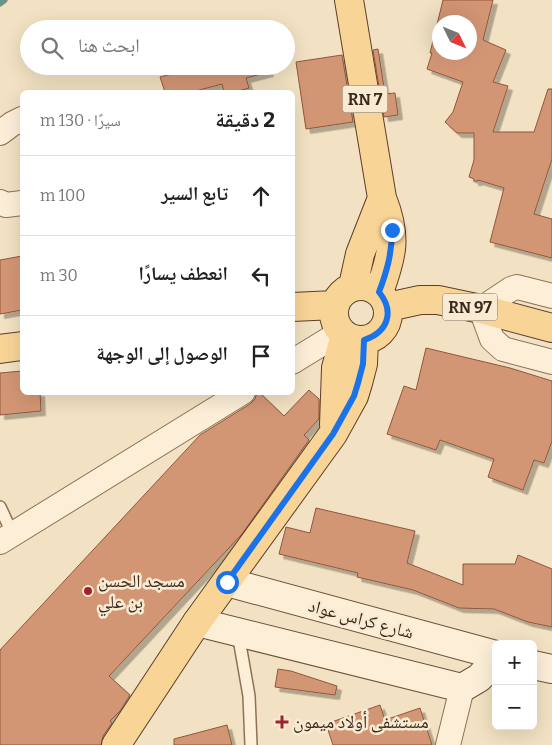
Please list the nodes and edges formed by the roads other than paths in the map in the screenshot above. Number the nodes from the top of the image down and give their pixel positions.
1 (349, 0) edge
2 (20, 120) edge
3 (0, 133) edge
4 (0, 202) edge
5 (20, 203) edge
6 (552, 296) edge
7 (364, 298) junction
8 (295, 307) edge
9 (482, 309) junction
10 (552, 328) edge
11 (350, 335) junction
12 (20, 346) edge
13 (0, 350) edge
14 (295, 361) edge
15 (552, 362) edge
16 (238, 395) edge
17 (0, 507) edge
18 (6, 538) edge
19 (227, 582) junction
20 (197, 622) junction
21 (238, 633) junction
22 (492, 654) edge
23 (492, 664) edge
24 (537, 665) edge
25 (552, 669) edge
26 (462, 688) junction
27 (116, 745) edge
28 (251, 745) edge
29 (448, 745) edge

1 - 7 main road, RN 7
2 - 3 street
4 - 5 street
6 - 9 street
7 - 8 main road
7 - 9 main road, RN 97
7 - 11 main road
7 - 11 main road
9 - 10 main road, RN 97
9 - 15 street
11 - 14 street
11 - 19 main road
12 - 13 main road
16 - 18 street
17 - 18 lane
19 - 20 main road
19 - 22 street, شارع كراس عواد
20 - 21 street
20 - 27 main road
21 - 26 street
21 - 28 lane
23 - 26 street
24 - 25 street
26 - 29 street

